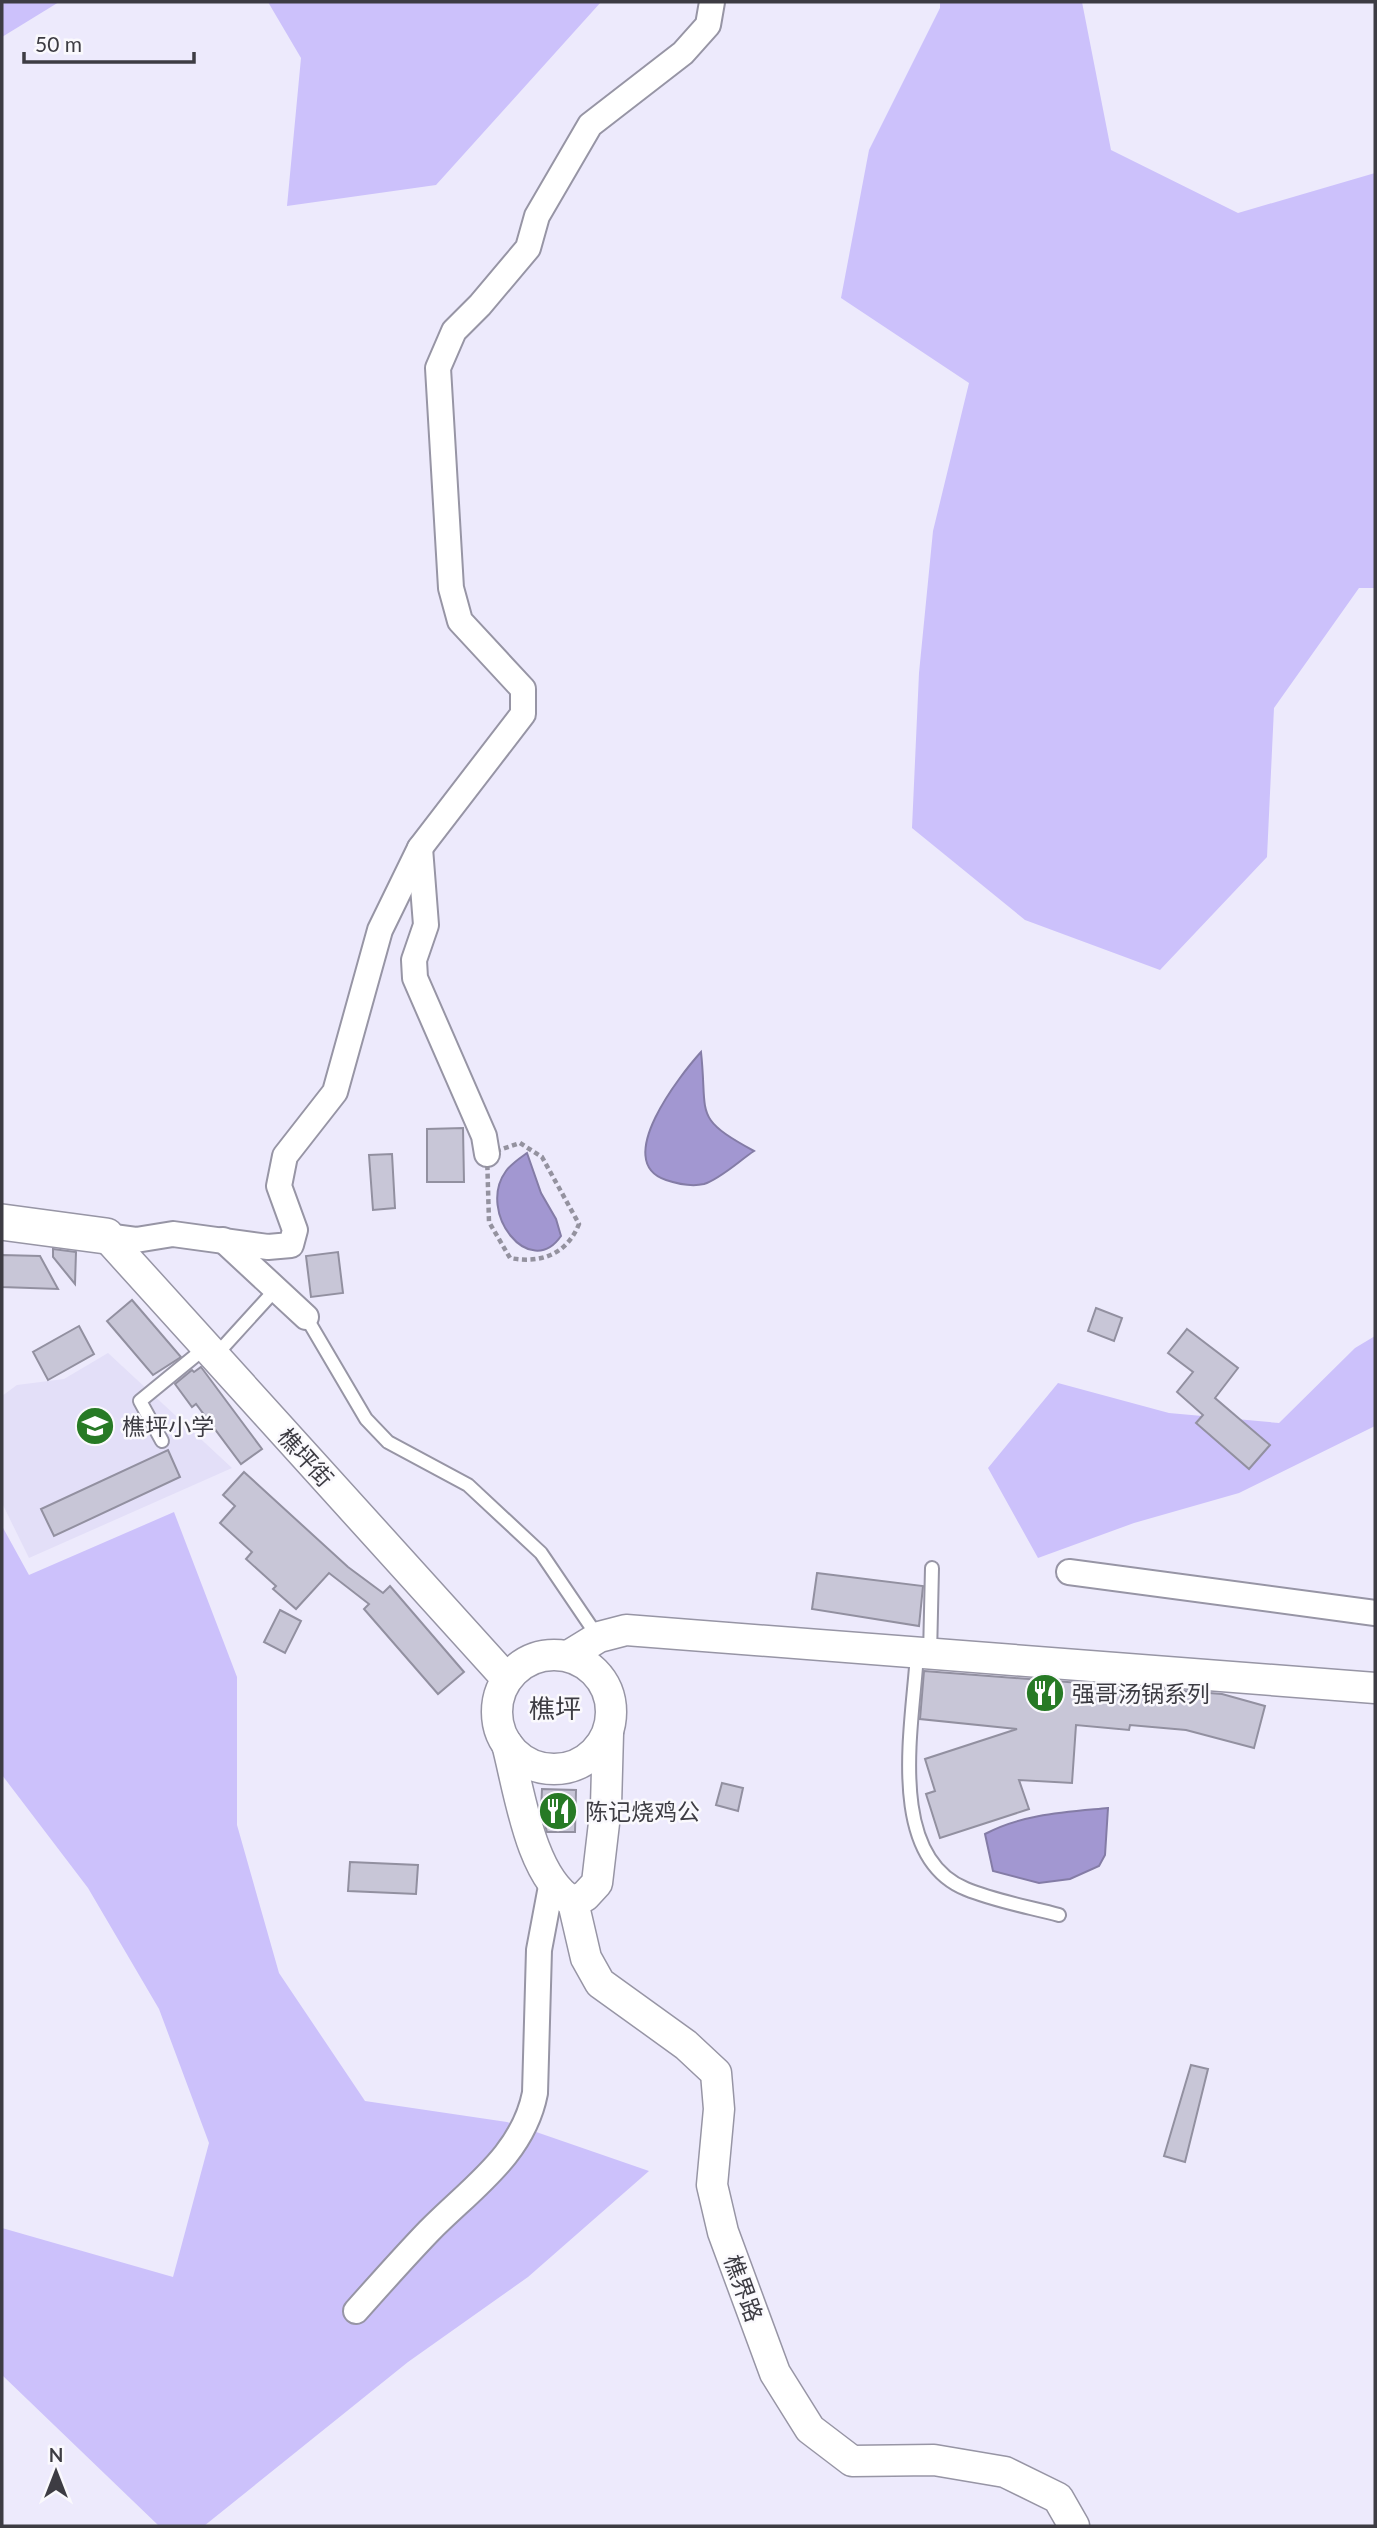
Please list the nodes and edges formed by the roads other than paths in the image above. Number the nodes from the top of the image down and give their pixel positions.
1 (712, 2) edge
2 (420, 848) junction
3 (487, 1154) road end
4 (2, 1222) edge
5 (106, 1236) junction
6 (223, 1240) junction
7 (276, 1289) junction
8 (306, 1317) joint
9 (211, 1352) junction
10 (162, 1441) dead end
11 (932, 1569) dead end
12 (1069, 1572) dead end
13 (1375, 1612) edge
14 (599, 1637) junction
15 (923, 1655) junction
16 (568, 1656) junction
17 (507, 1679) junction
18 (1375, 1688) edge
19 (608, 1733) junction
20 (507, 1744) junction
21 (552, 1881) junction
22 (573, 1902) junction
23 (1059, 1915) dead end
24 (356, 2311) dead end
25 (1074, 2526) edge

1 - 2 street
2 - 3 street
2 - 6 street
4 - 5 main road
5 - 6 street
5 - 9 street, 樵坪街
6 - 7 street
7 - 8 street
7 - 9 lane
8 - 14 lane
9 - 10 lane
9 - 17 street, 樵坪街
11 - 15 lane
12 - 13 street
14 - 15 street
14 - 16 street
15 - 18 street
15 - 23 lane
16 - 17 street
16 - 19 street
17 - 20 street
19 - 20 street
19 - 22 street
20 - 21 street
21 - 22 street
21 - 24 street
22 - 25 street, 樵界路

